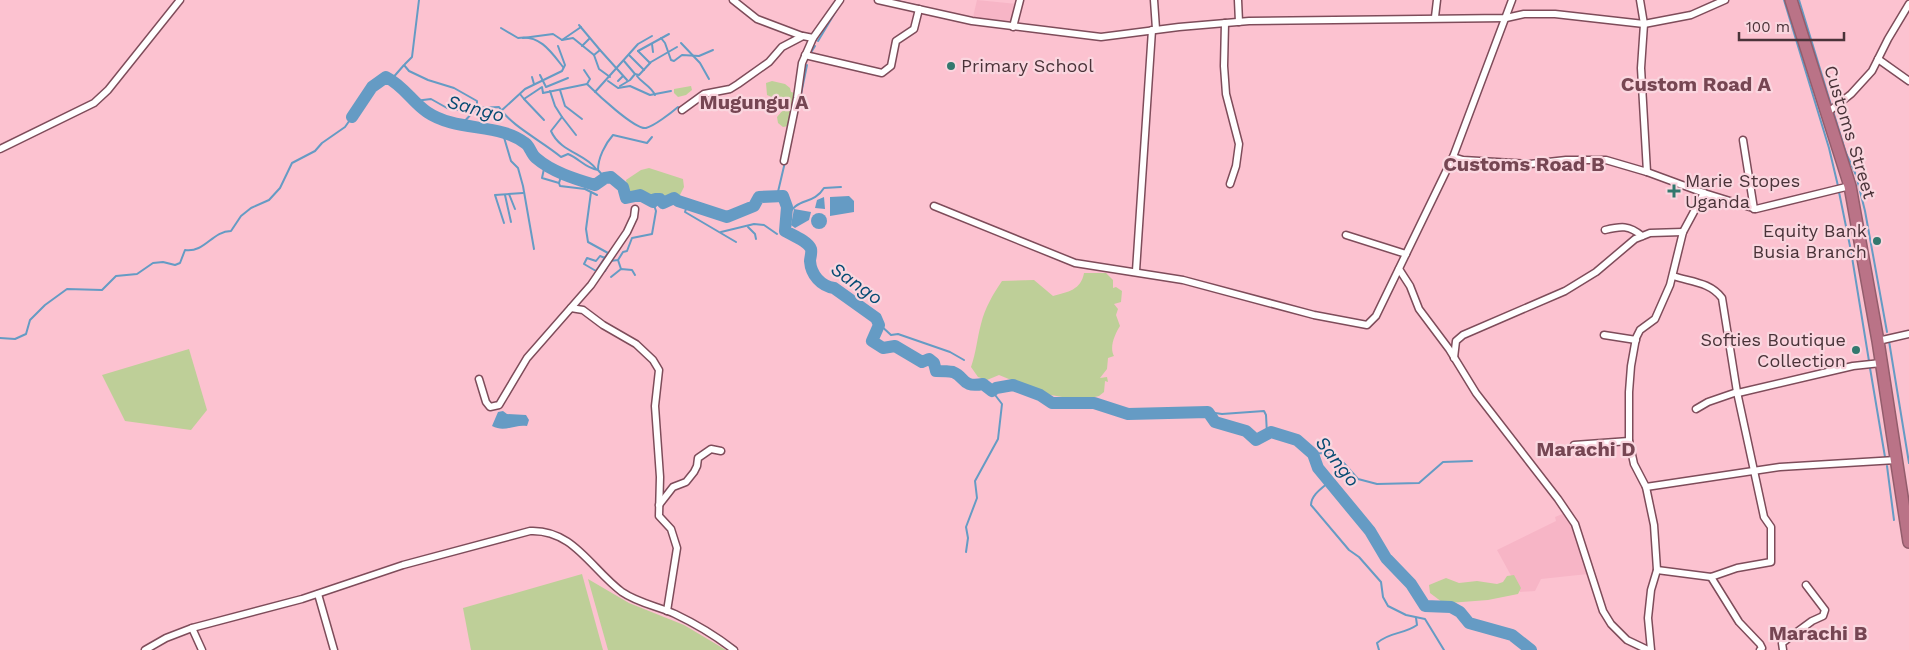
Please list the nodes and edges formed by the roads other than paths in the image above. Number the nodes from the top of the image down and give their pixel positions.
1 (180, 0) edge
2 (734, 0) edge
3 (840, 0) edge
4 (878, 0) edge
5 (1020, 0) edge
6 (1154, 0) edge
7 (1238, 0) edge
8 (1437, 0) edge
9 (1512, 0) edge
10 (1640, 0) edge
11 (1725, 0) edge
12 (1791, 0) edge
13 (1909, 4) edge
14 (919, 9) junction
15 (1435, 17) junction
16 (1506, 18) junction
17 (1239, 22) junction
18 (1225, 23) junction
19 (1644, 24) junction
20 (1013, 27) junction
21 (1154, 30) junction
22 (803, 36) junction
23 (813, 38) junction
24 (805, 55) junction
25 (1878, 59) junction
26 (1909, 82) edge
27 (682, 110) dead end
28 (1826, 114) junction
29 (1743, 140) dead end
30 (0, 149) edge
31 (1453, 157) junction
32 (784, 161) dead end
33 (1647, 172) junction
34 (1230, 184) dead end
35 (1850, 186) junction
36 (1704, 193) junction
37 (934, 206) dead end
38 (635, 209) dead end
39 (1754, 209) junction
40 (1605, 230) dead end
41 (1683, 232) junction
42 (1346, 235) dead end
43 (1642, 236) junction
44 (1406, 254) junction
45 (1399, 269) junction
46 (1136, 271) junction
47 (1672, 276) junction
48 (579, 299) junction
49 (571, 308) junction
50 (583, 310) junction
51 (1909, 334) edge
52 (1604, 335) dead end
53 (1636, 340) junction
54 (1878, 341) junction
55 (1454, 358) junction
56 (1881, 363) junction
57 (479, 379) dead end
58 (1737, 392) junction
59 (1696, 409) dead end
60 (1629, 441) junction
61 (1574, 446) dead end
62 (721, 451) dead end
63 (1896, 460) junction
64 (1755, 470) junction
65 (1646, 486) junction
66 (1906, 504) edge
67 (659, 505) junction
68 (1909, 542) edge
69 (1657, 570) junction
70 (1711, 577) junction
71 (1806, 585) dead end
72 (318, 594) junction
73 (667, 611) junction
74 (192, 628) junction
75 (145, 650) edge
76 (202, 650) edge
77 (334, 650) edge
78 (734, 650) edge
79 (1650, 650) edge
80 (1760, 650) edge
81 (1784, 650) edge

1 - 30 street
2 - 22 street
3 - 23 street
4 - 14 street
5 - 20 street
6 - 21 street
7 - 17 street
8 - 15 street
9 - 16 street
10 - 19 street
11 - 19 street
12 - 28 highway, Customs Street
13 - 25 street
14 - 20 street
14 - 24 street
15 - 16 street
15 - 17 street
16 - 19 street
16 - 31 street
17 - 18 street
18 - 21 street
18 - 34 street
19 - 33 street
20 - 21 street
21 - 46 street
22 - 23 street
22 - 27 street
23 - 24 street
24 - 32 street
25 - 26 street
25 - 28 street
28 - 35 highway, Customs Street
29 - 39 street
31 - 33 street
31 - 44 street
33 - 36 street
35 - 39 street
35 - 54 highway, Customs Street
36 - 39 street
36 - 41 street
37 - 46 street
38 - 48 street
40 - 43 street
41 - 43 street
41 - 47 street
42 - 44 street
43 - 55 street
44 - 45 street
45 - 46 street
45 - 55 street
47 - 53 street
47 - 58 street
48 - 49 street
48 - 50 street
49 - 50 street
49 - 57 street
50 - 67 street
51 - 54 street
52 - 53 street
53 - 60 street
54 - 56 highway, Customs Street
55 - 79 street
56 - 58 street
56 - 63 highway, Customs Street
58 - 59 street
58 - 64 street
60 - 61 street
60 - 65 street
62 - 67 street
63 - 64 street
63 - 66 highway, Customs Street
64 - 65 street
64 - 70 street
65 - 69 street
66 - 68 highway, Customs Street
67 - 73 street
69 - 70 street
69 - 79 street
70 - 80 street
71 - 81 street
72 - 73 street
72 - 74 street
72 - 77 street
73 - 78 street
74 - 75 street
74 - 76 street

